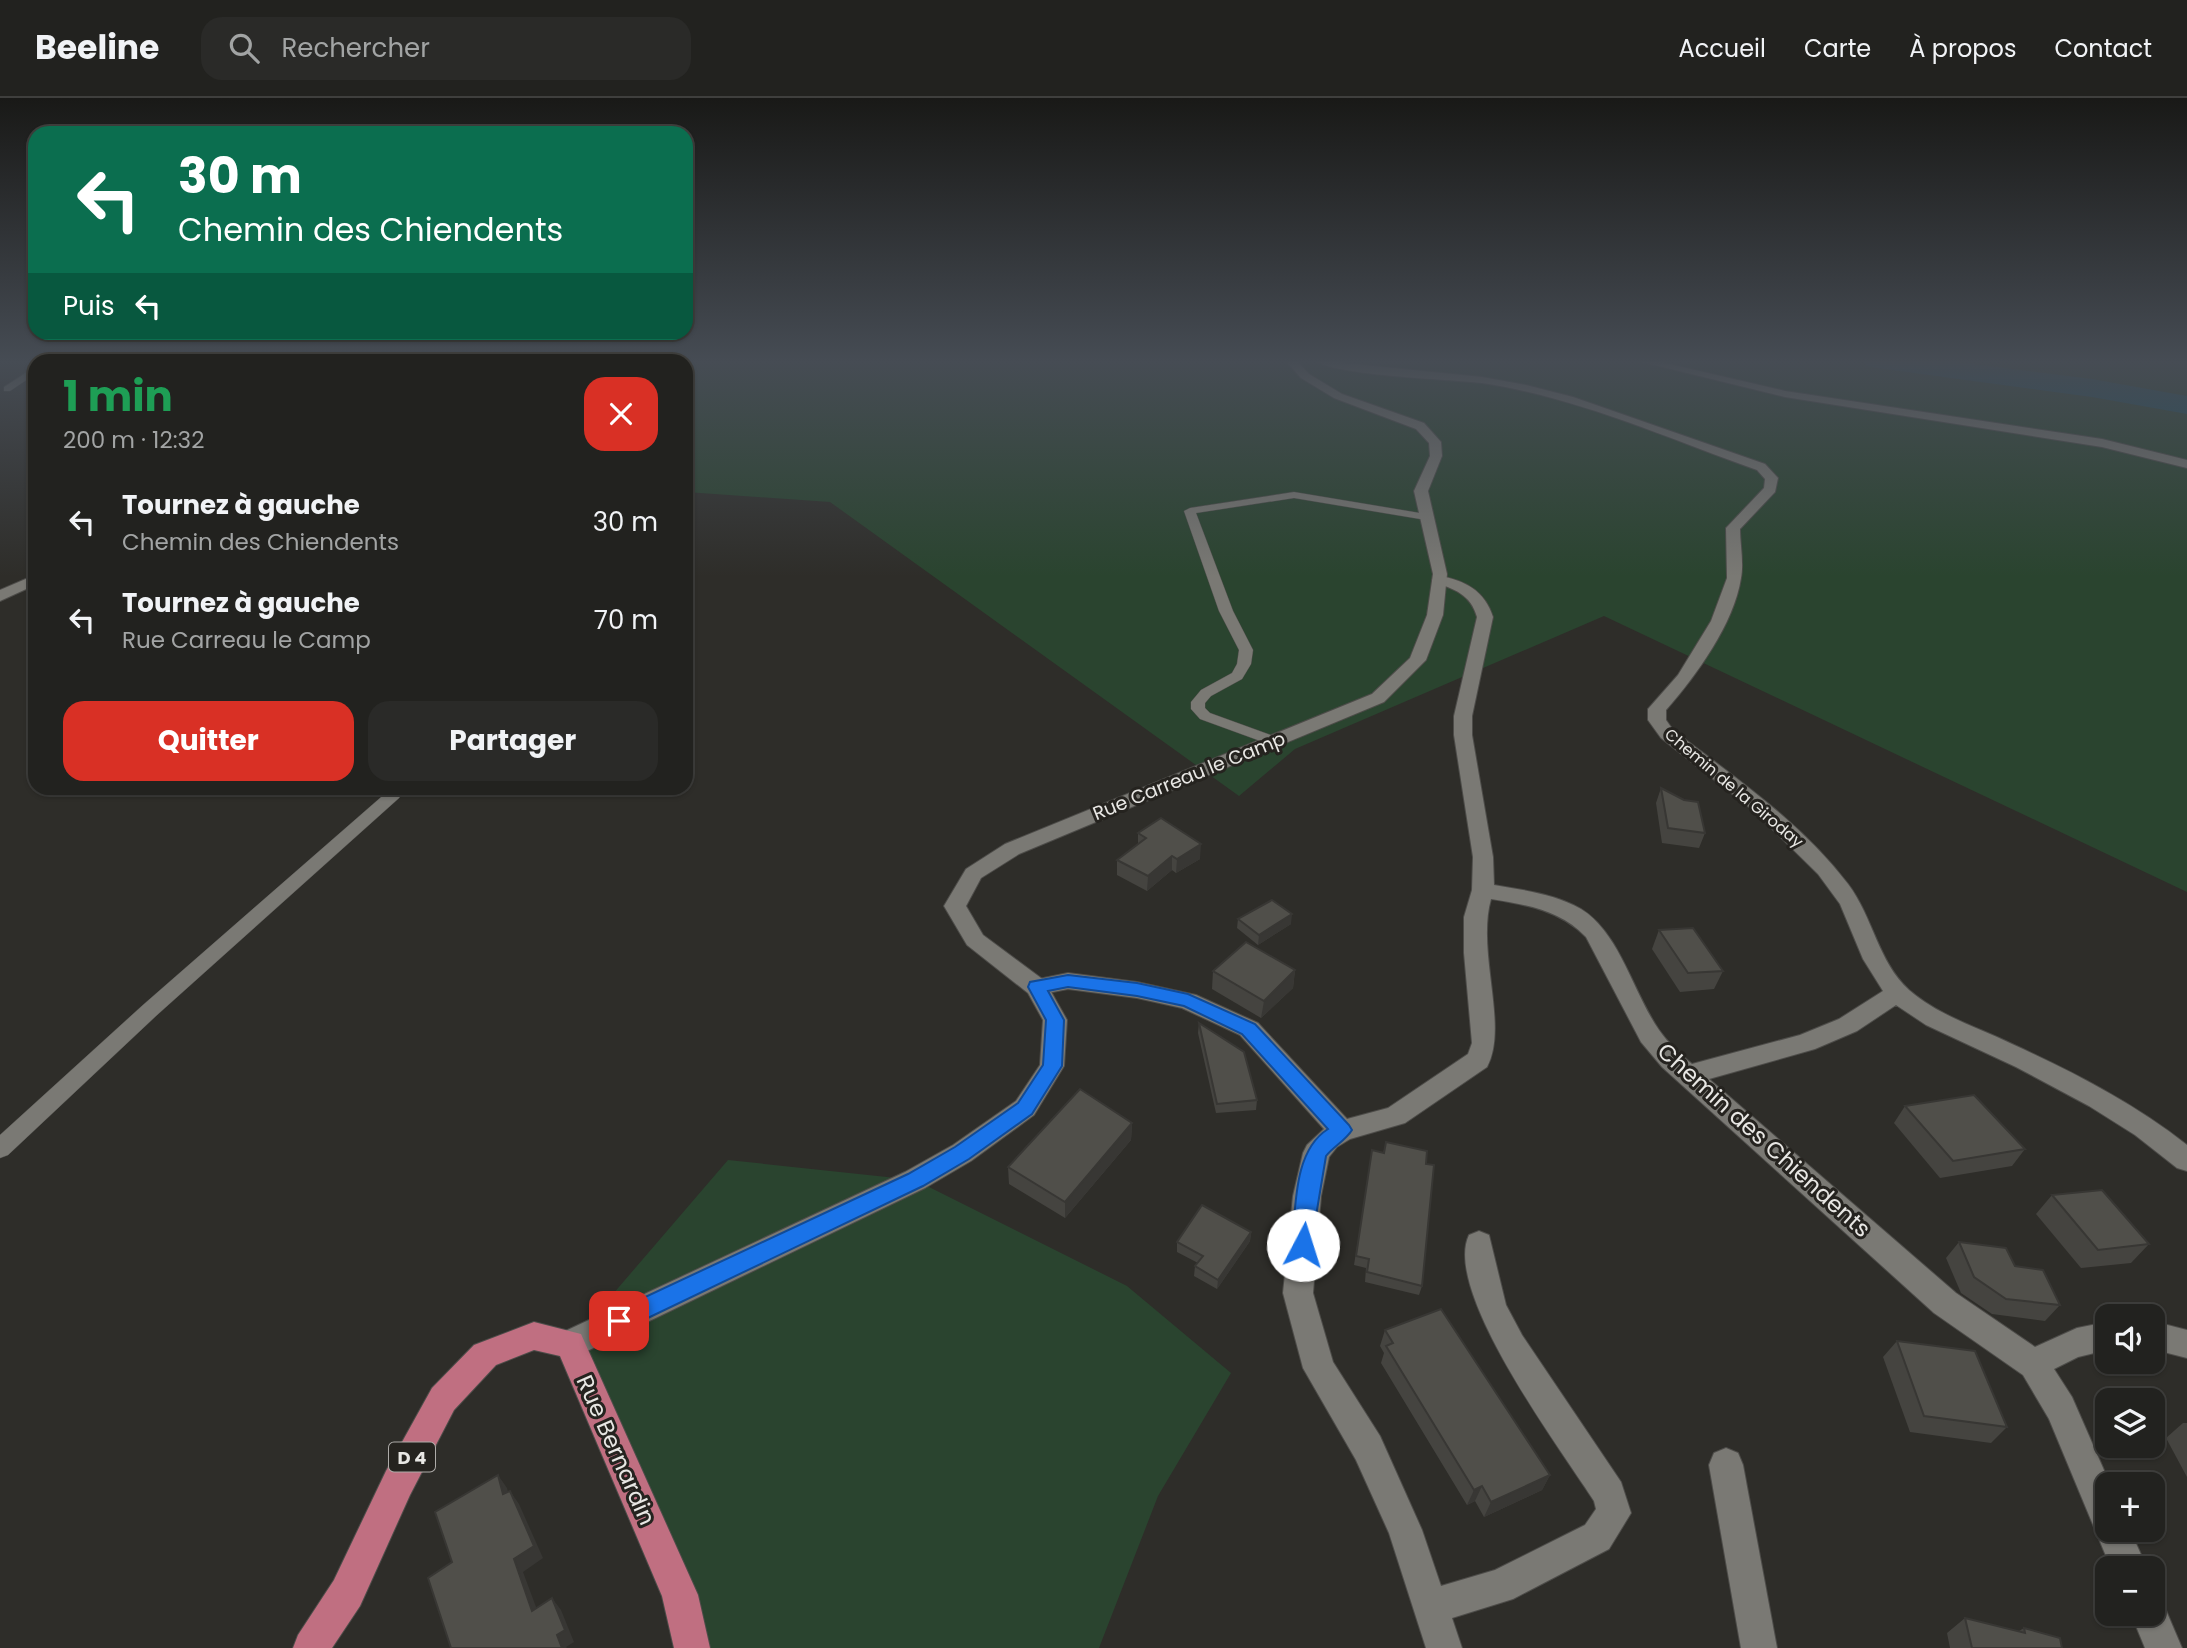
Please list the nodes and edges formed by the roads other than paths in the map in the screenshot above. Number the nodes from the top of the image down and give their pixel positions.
1 (1426, 432) edge
2 (1667, 432) edge
3 (2033, 432) edge
4 (2187, 464) edge
5 (1426, 517) junction
6 (1439, 580) junction
7 (28, 582) edge
8 (0, 596) edge
9 (1274, 741) junction
10 (393, 795) dead end
11 (1483, 890) junction
12 (1037, 987) junction
13 (1898, 993) junction
14 (1688, 1075) junction
15 (1342, 1130) junction
16 (0, 1149) edge
17 (2187, 1160) edge
18 (1479, 1244) dead end
19 (2095, 1338) edge
20 (2165, 1338) edge
21 (2187, 1343) edge
22 (570, 1344) junction
23 (2034, 1365) junction
24 (1726, 1465) dead end
25 (2095, 1488) edge
26 (1430, 1607) junction
27 (2154, 1626) edge
28 (311, 1648) edge
29 (692, 1648) edge
30 (1444, 1648) edge
31 (1759, 1648) edge
32 (2164, 1648) edge

1 - 5 street, Rue Carreau le Camp
2 - 13 street, Chemin de la Giroday
3 - 4 street
5 - 6 street, Rue Carreau le Camp
5 - 9 lane
6 - 9 street, Rue Carreau le Camp
6 - 11 street
7 - 8 street
9 - 12 street, Rue Carreau le Camp
10 - 16 lane
11 - 14 street, Chemin des Chiendents
11 - 15 street
12 - 15 street
12 - 22 street, Rue Carreau le Camp
13 - 14 street
13 - 17 street, Chemin de la Giroday
14 - 23 street, Chemin des Chiendents
15 - 26 street
18 - 26 street
19 - 23 street
20 - 21 street
22 - 28 main road, D 4
22 - 29 main road, Rue Bernardin
23 - 25 street, Chemin des Chiendents
24 - 31 street
26 - 30 street
27 - 32 street

